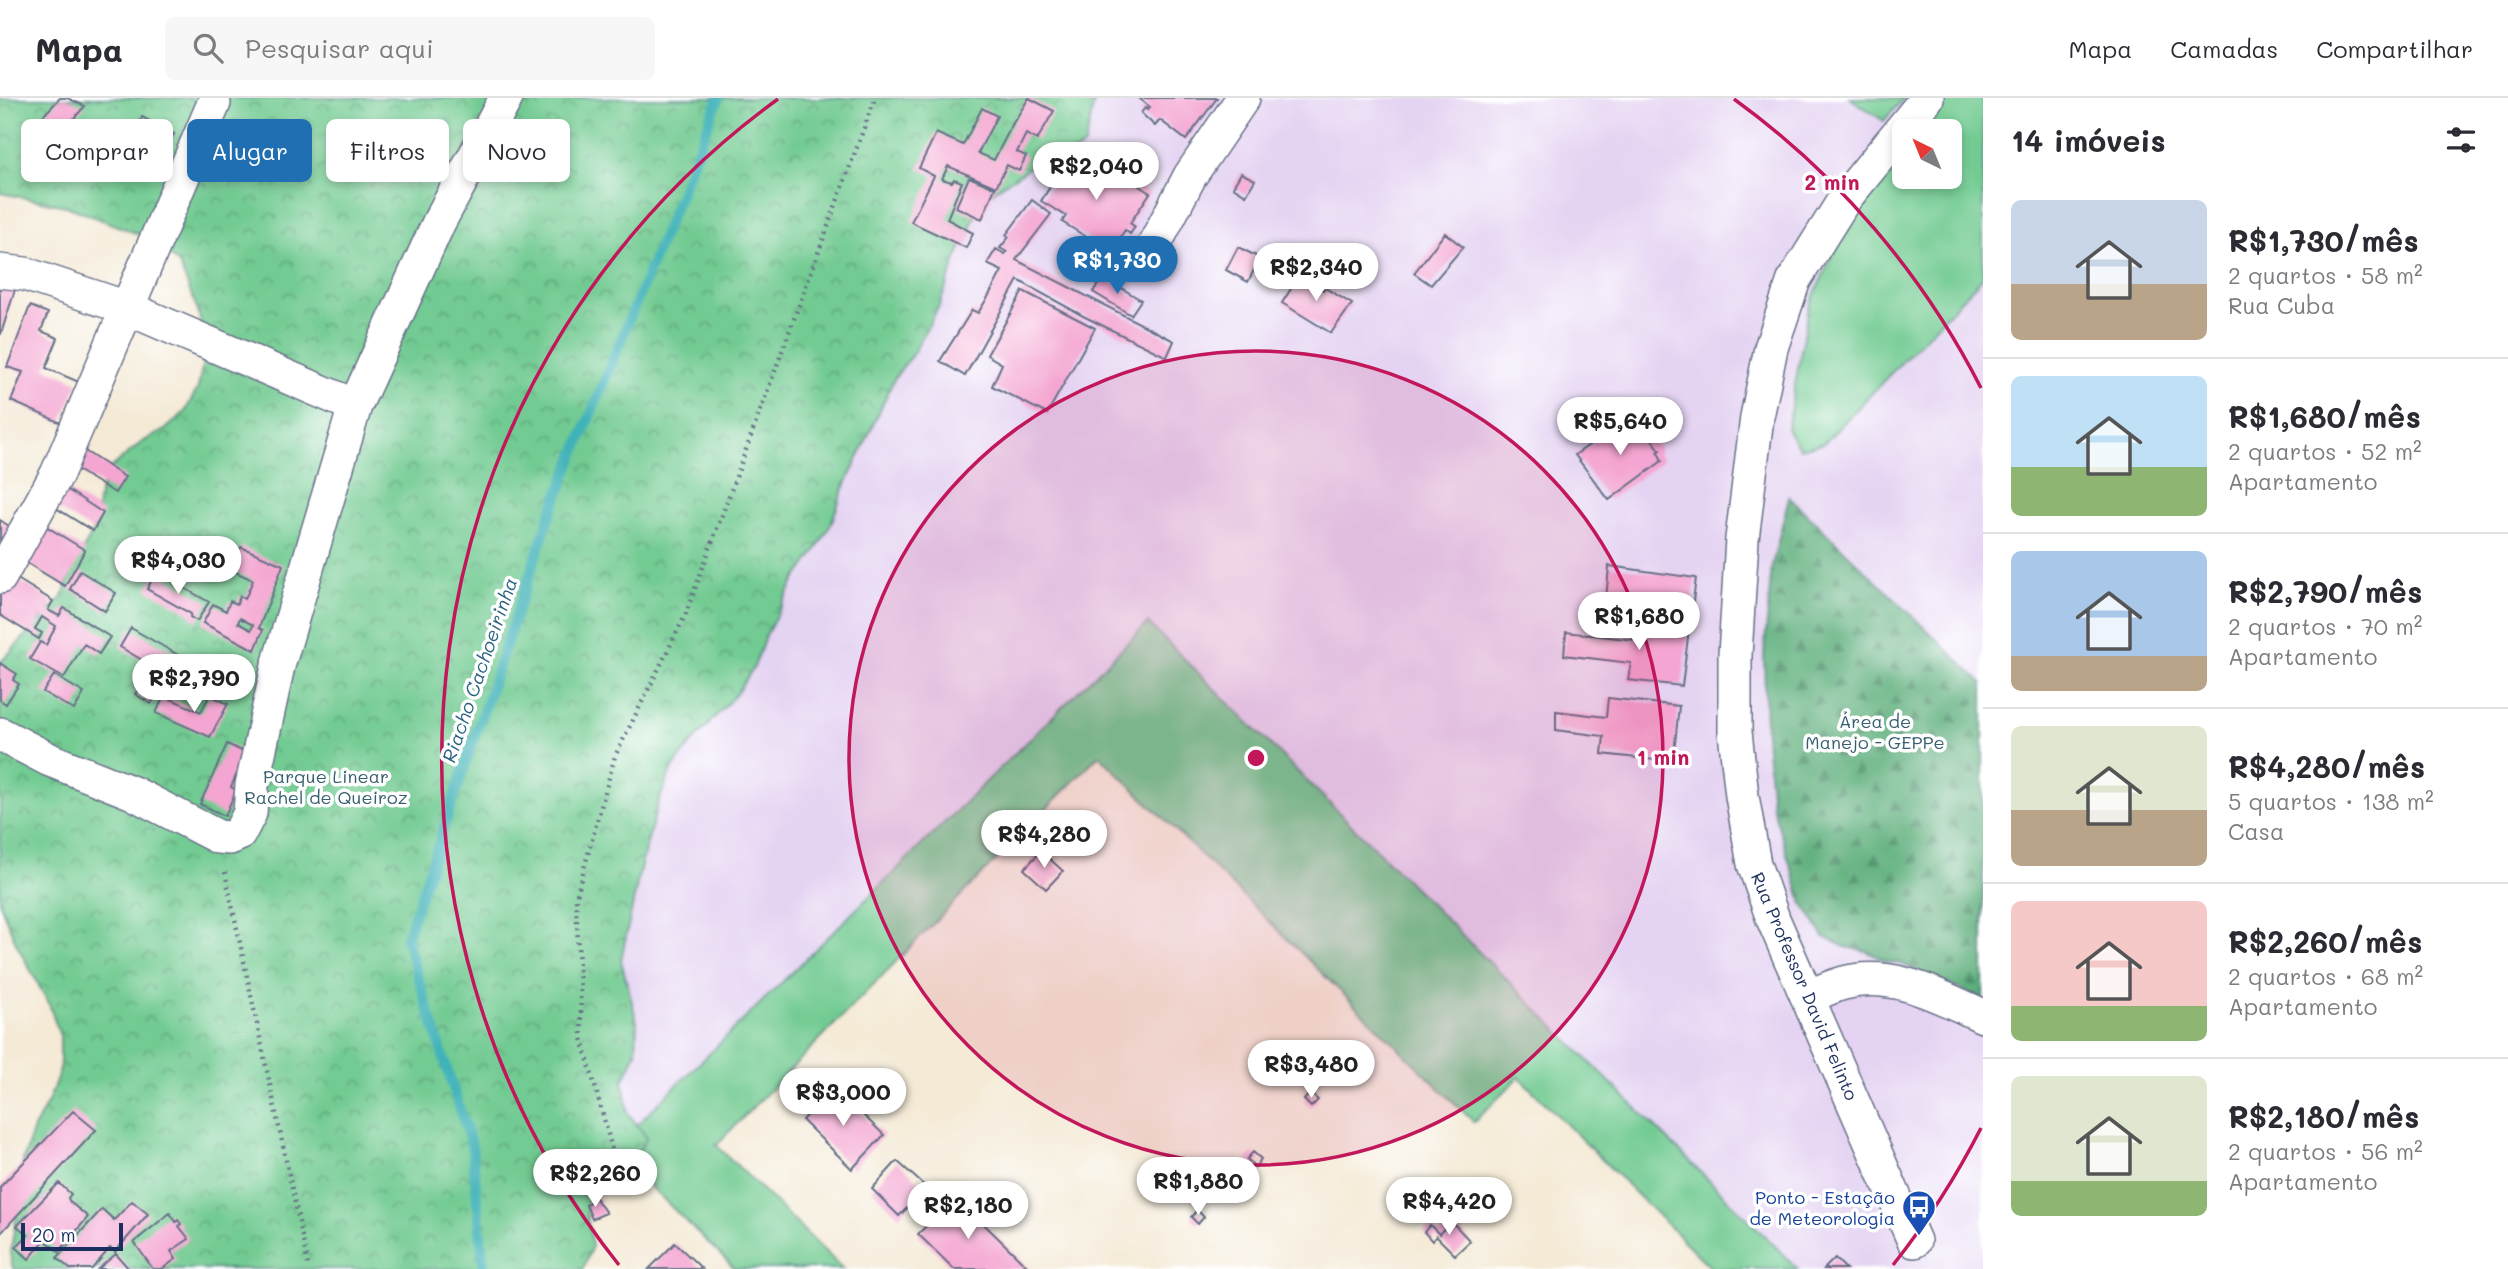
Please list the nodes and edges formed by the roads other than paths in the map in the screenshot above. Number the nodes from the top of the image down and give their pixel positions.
1 (506, 98) edge
2 (1243, 98) edge
3 (1927, 98) edge
4 (214, 103) dead end
5 (1145, 263) dead end
6 (0, 271) edge
7 (127, 308) junction
8 (355, 406) junction
9 (0, 576) edge
10 (0, 734) edge
11 (1808, 997) junction
12 (1983, 1016) edge
13 (1914, 1241) dead end

1 - 8 street
2 - 5 street
3 - 11 street, Rua Professor David Felinto
4 - 7 street
6 - 7 street
7 - 8 street
7 - 9 street
8 - 10 street
11 - 12 street
11 - 13 street, Rua Professor David Felinto

